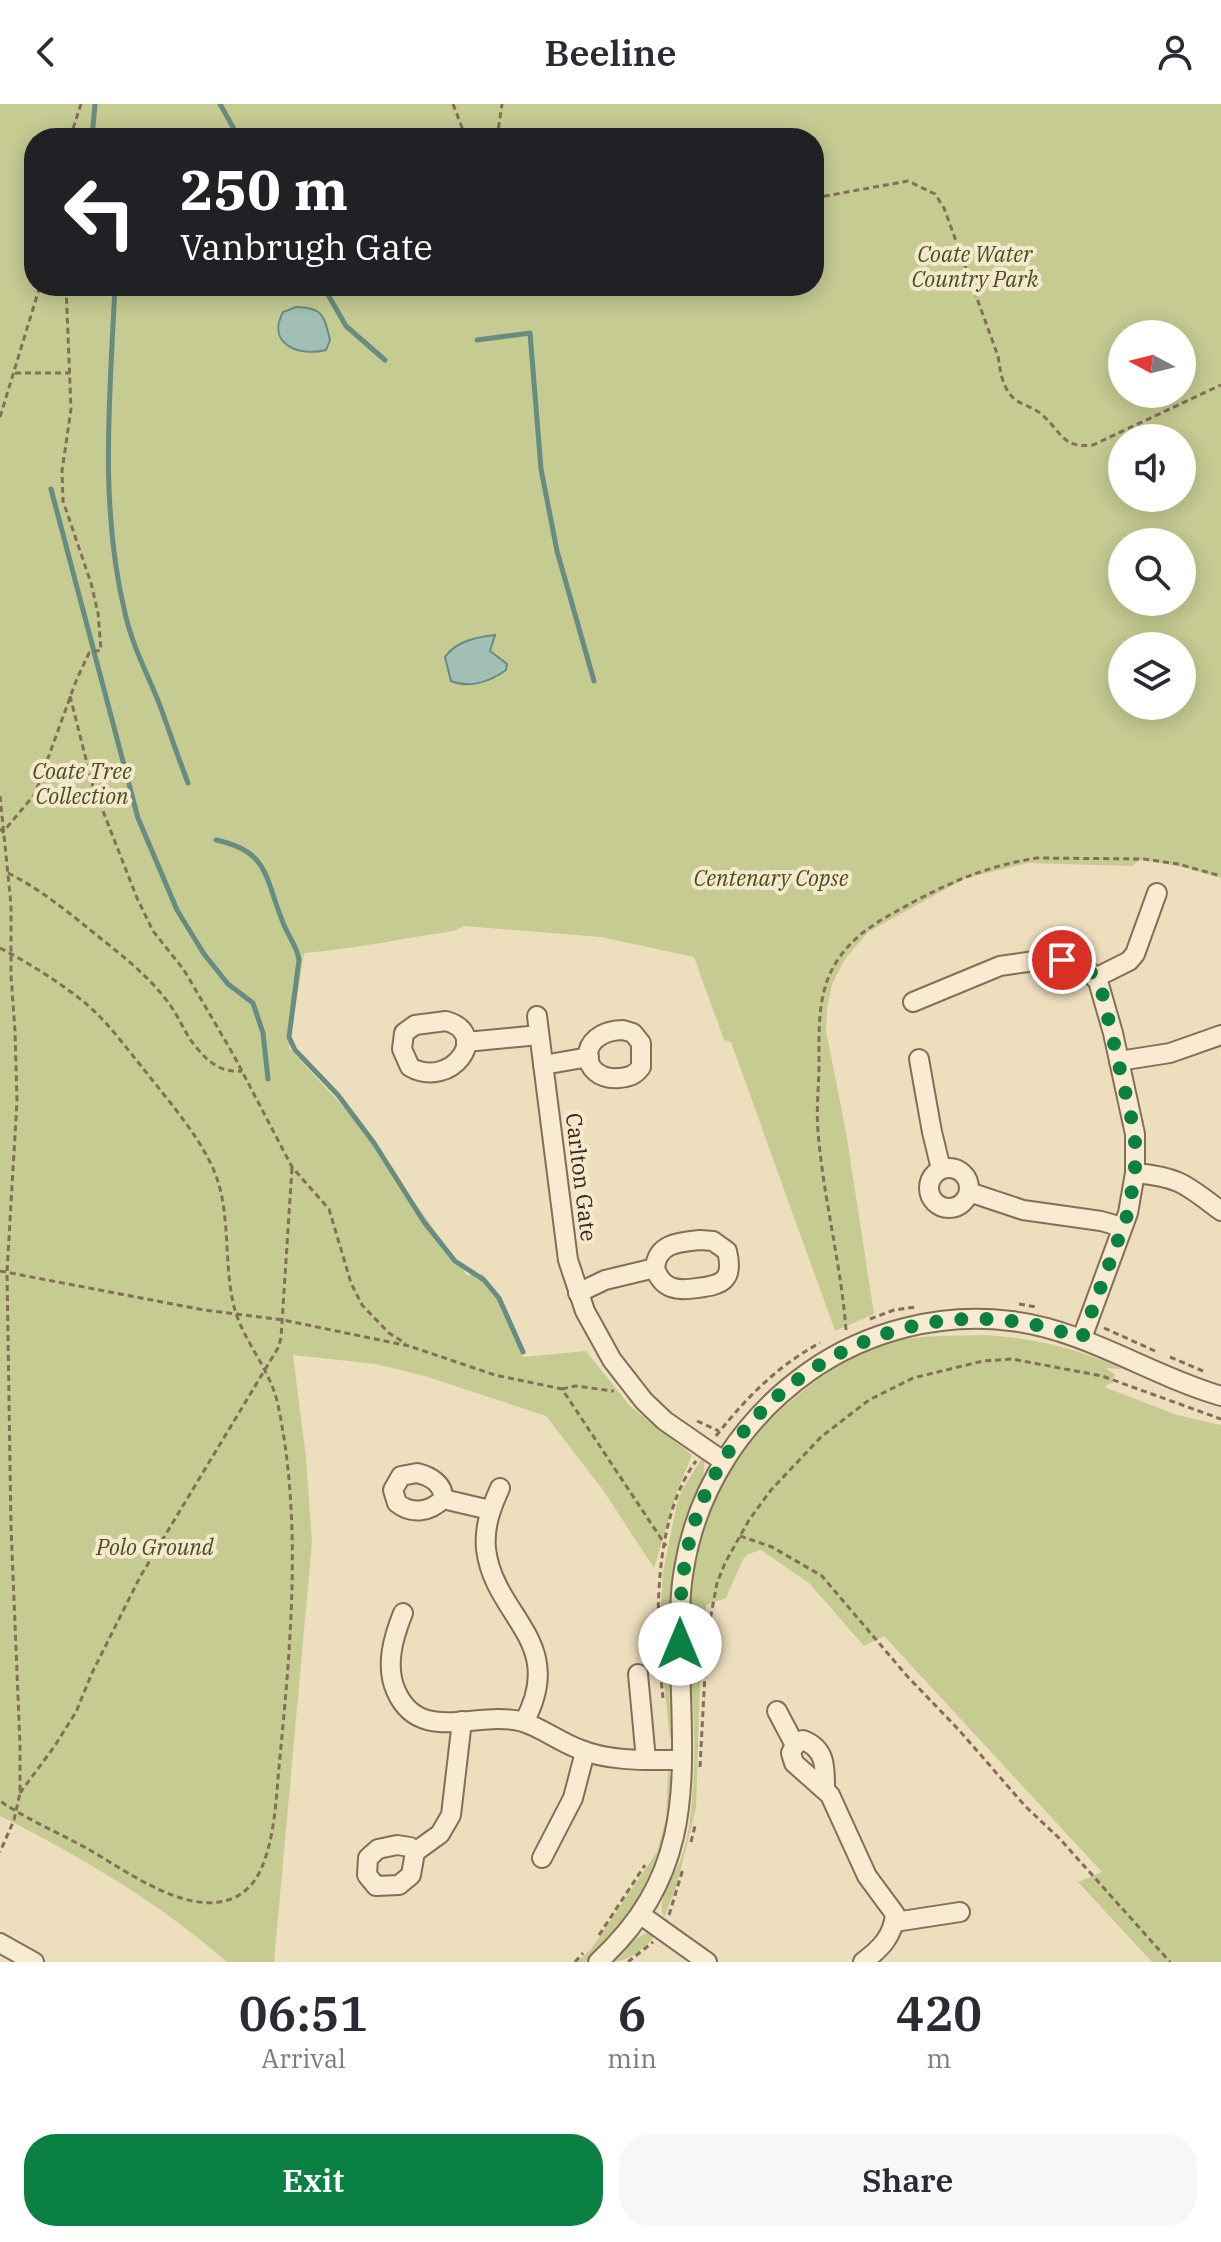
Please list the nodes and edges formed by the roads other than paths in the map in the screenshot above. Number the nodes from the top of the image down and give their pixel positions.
1 (1157, 893) dead end
2 (1021, 963) junction
3 (1095, 978) junction
4 (1024, 983) dead end
5 (913, 1002) dead end
6 (1221, 1035) edge
7 (466, 1042) dead end
8 (589, 1057) dead end
9 (919, 1059) dead end
10 (1119, 1061) junction
11 (543, 1065) junction
12 (941, 1169) junction
13 (1135, 1173) junction
14 (969, 1192) junction
15 (1221, 1211) edge
16 (1122, 1227) junction
17 (655, 1268) dead end
18 (578, 1293) junction
19 (1085, 1330) junction
20 (1216, 1395) edge
21 (723, 1461) junction
22 (500, 1488) dead end
23 (443, 1499) dead end
24 (490, 1510) junction
25 (403, 1613) dead end
26 (638, 1674) dead end
27 (777, 1711) dead end
28 (462, 1721) junction
29 (524, 1722) junction
30 (585, 1752) junction
31 (646, 1760) junction
32 (682, 1760) junction
33 (415, 1852) dead end
34 (542, 1858) dead end
35 (960, 1912) dead end
36 (641, 1915) junction
37 (895, 1922) junction
38 (0, 1943) edge
39 (594, 1954) edge
40 (34, 1962) edge
41 (707, 1962) edge
42 (863, 1962) edge

1 - 3 street
2 - 3 street
2 - 4 street
2 - 5 street
3 - 10 street
6 - 10 street
7 - 11 street, Carlton Gate
8 - 11 street
9 - 12 street
10 - 13 street
11 - 18 street, Carlton Gate
12 - 14 street
12 - 14 street
13 - 15 street
13 - 16 street
14 - 16 street
16 - 19 street
17 - 18 street
18 - 21 street, Carlton Gate
19 - 20 street
19 - 21 street
21 - 32 street
22 - 24 street
23 - 24 street
24 - 29 street
25 - 28 street
26 - 31 street
27 - 37 street
28 - 29 street
28 - 33 street
29 - 30 street
30 - 31 street
30 - 34 street
31 - 32 street
32 - 36 street
35 - 37 street
36 - 39 street
36 - 41 street
37 - 42 street
38 - 40 street

